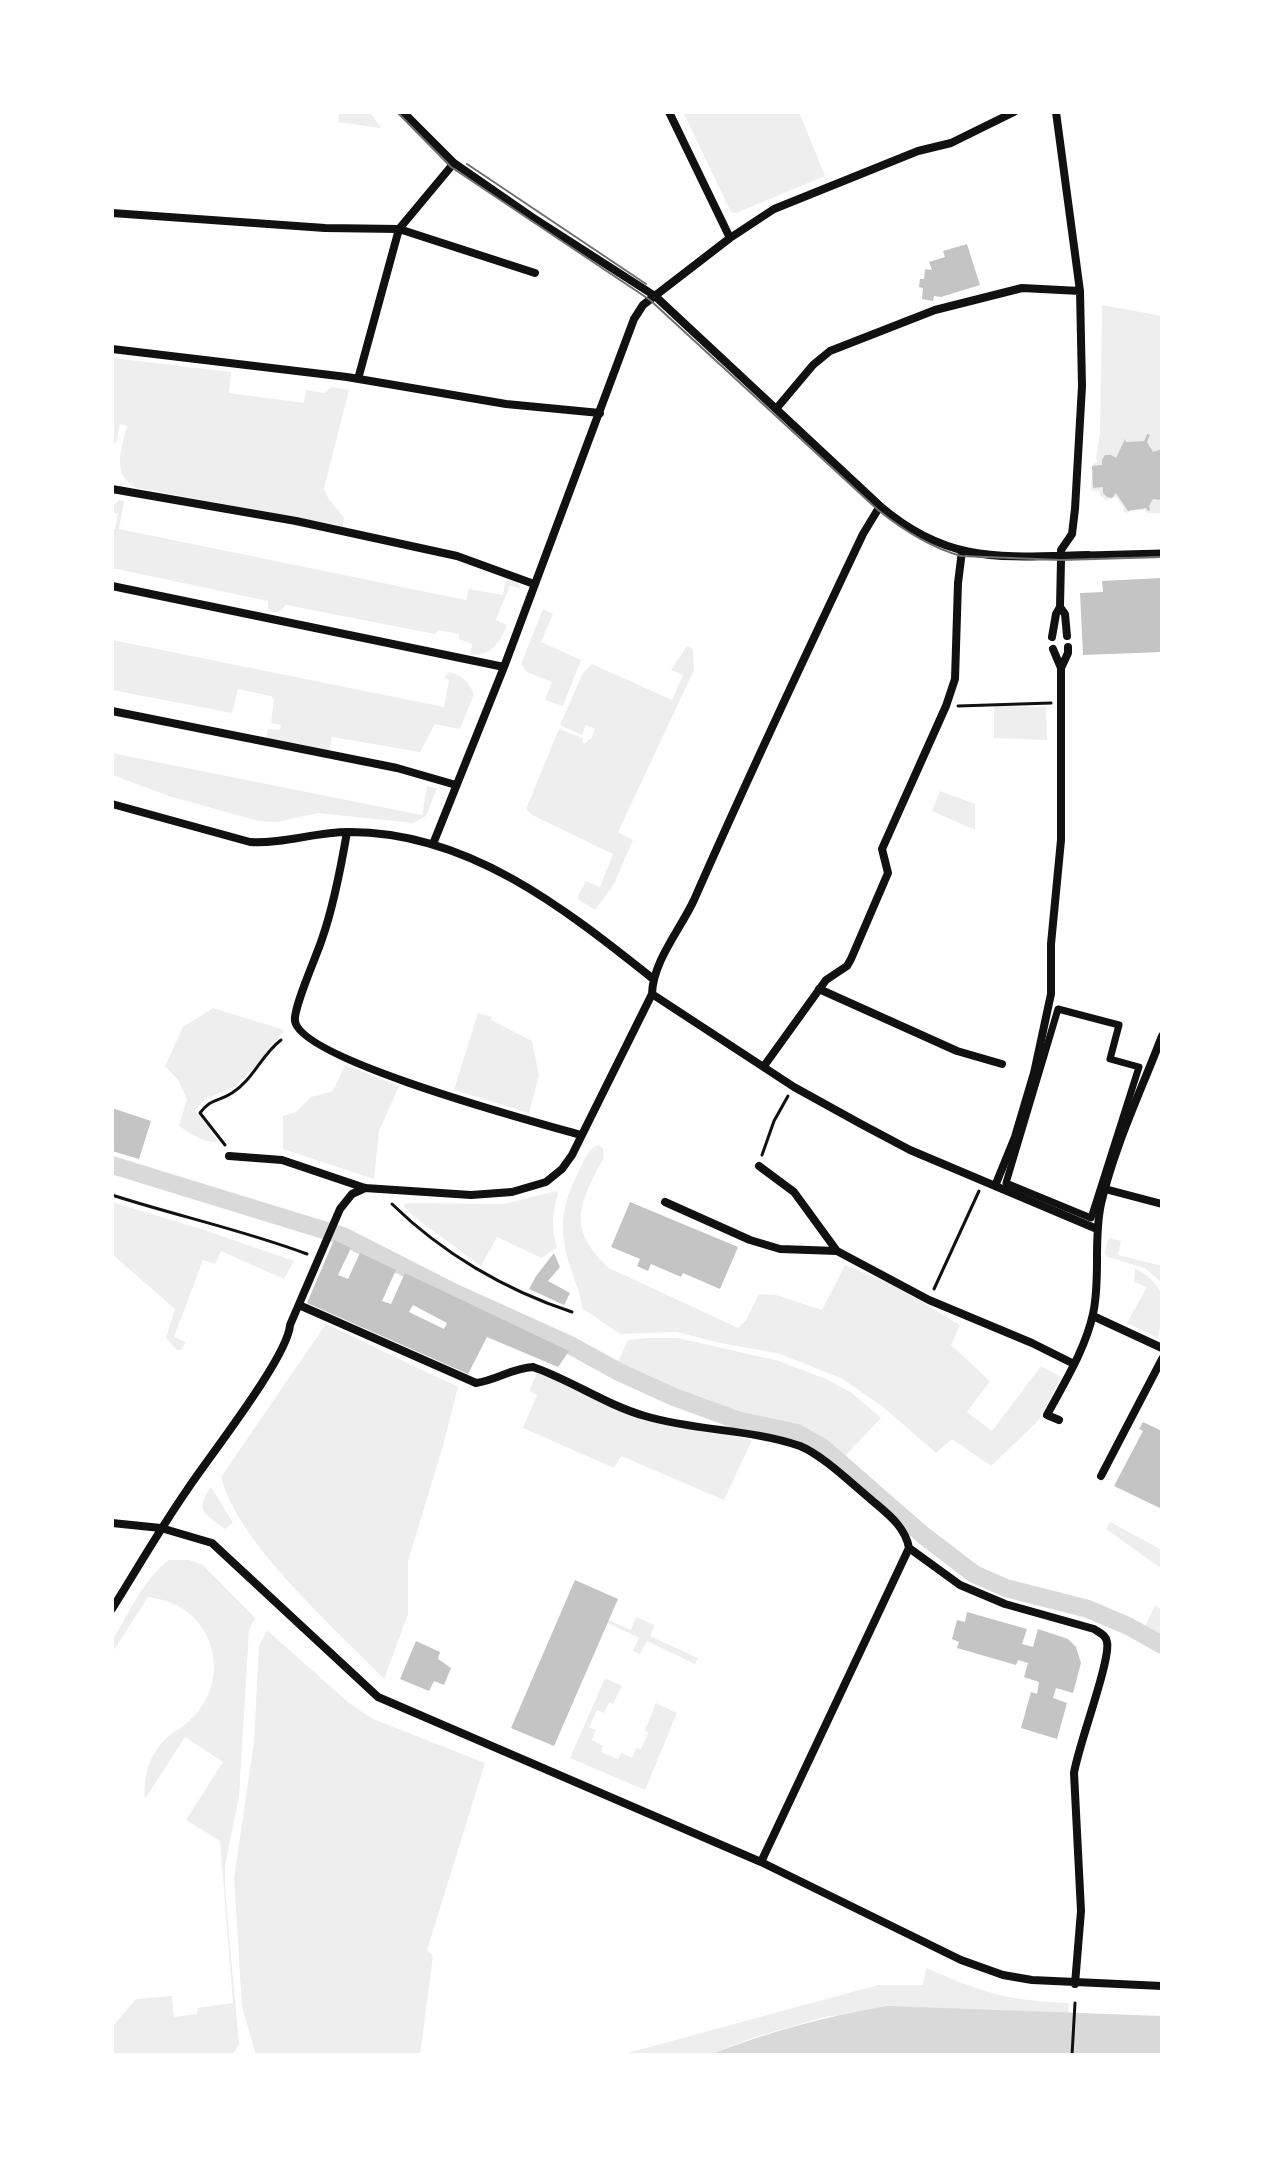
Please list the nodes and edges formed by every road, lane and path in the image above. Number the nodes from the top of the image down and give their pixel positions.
1 (403, 112) edge
2 (669, 112) edge
3 (1014, 112) edge
4 (1056, 112) edge
5 (454, 163) junction
6 (112, 213) edge
7 (399, 229) junction
8 (730, 238) junction
9 (535, 273) dead end
10 (1080, 291) junction
11 (655, 296) junction
12 (112, 349) edge
13 (358, 379) junction
14 (776, 409) junction
15 (600, 413) junction
16 (112, 489) edge
17 (880, 506) junction
18 (962, 551) junction
19 (1162, 553) edge
20 (1088, 555) joint
21 (1061, 556) junction
22 (534, 584) junction
23 (112, 586) edge
24 (1060, 607) junction
25 (1067, 636) dead end
26 (1052, 637) dead end
27 (1068, 647) dead end
28 (1053, 649) dead end
29 (504, 667) junction
30 (1061, 668) junction
31 (1062, 703) junction
32 (946, 706) junction
33 (112, 711) edge
34 (456, 785) junction
35 (112, 804) edge
36 (347, 832) junction
37 (433, 844) junction
38 (652, 978) junction
39 (819, 989) junction
40 (652, 994) junction
41 (1058, 1009) joint
42 (1162, 1036) edge
43 (281, 1040) dead end
44 (1159, 1055) edge
45 (1002, 1064) dead end
46 (764, 1066) junction
47 (794, 1087) junction
48 (581, 1135) junction
49 (229, 1156) joint
50 (759, 1166) joint
51 (983, 1180) junction
52 (995, 1186) junction
53 (365, 1188) junction
54 (1105, 1189) junction
55 (379, 1190) junction
56 (112, 1195) edge
57 (665, 1202) dead end
58 (1162, 1204) edge
59 (1097, 1229) junction
60 (837, 1251) junction
61 (320, 1258) junction
62 (929, 1300) junction
63 (299, 1305) junction
64 (572, 1312) dead end
65 (1093, 1316) junction
66 (1162, 1348) edge
67 (1162, 1359) edge
68 (1074, 1364) junction
69 (1059, 1420) dead end
70 (1101, 1476) dead end
71 (112, 1523) edge
72 (161, 1528) junction
73 (909, 1548) junction
74 (112, 1609) edge
75 (761, 1862) junction
76 (1075, 1984) junction
77 (1162, 1986) edge
78 (1075, 2003) dead end
79 (1072, 2055) edge

1 - 5 street
2 - 8 street
3 - 8 street
4 - 10 street
5 - 7 street
5 - 11 street
6 - 7 street
7 - 9 street
7 - 13 street
8 - 11 street
10 - 14 street
10 - 21 street
11 - 14 street
11 - 15 street
12 - 13 street
13 - 15 street
14 - 17 street
15 - 22 street
16 - 22 street
17 - 18 street
17 - 38 street
18 - 21 street
18 - 32 street
19 - 20 street
20 - 21 street
21 - 24 street
22 - 29 street
23 - 29 street
24 - 25 street
24 - 26 street
27 - 30 street
28 - 30 street
29 - 34 street
30 - 31 street
31 - 32 path
31 - 52 street
32 - 39 street
33 - 34 street
34 - 37 street
35 - 36 street
36 - 37 street
36 - 48 street
37 - 38 street
38 - 40 street
39 - 45 street
39 - 46 street
40 - 46 street
40 - 48 street
41 - 41 street
42 - 44 street
43 - 49 path
44 - 54 street
46 - 47 street
47 - 50 path
47 - 51 street
48 - 55 street
49 - 53 street
50 - 60 street
51 - 52 street
51 - 62 path
52 - 59 street
53 - 55 street
53 - 61 street
54 - 58 street
54 - 59 street
55 - 64 path
56 - 61 path
57 - 60 street
59 - 65 street
60 - 62 street
61 - 63 street
62 - 68 street
63 - 72 street
63 - 73 street
65 - 66 street
65 - 68 street
67 - 70 street
68 - 69 street
71 - 72 street
72 - 74 street
72 - 75 street
73 - 75 street
73 - 76 street
75 - 76 street
76 - 77 street
78 - 79 path

